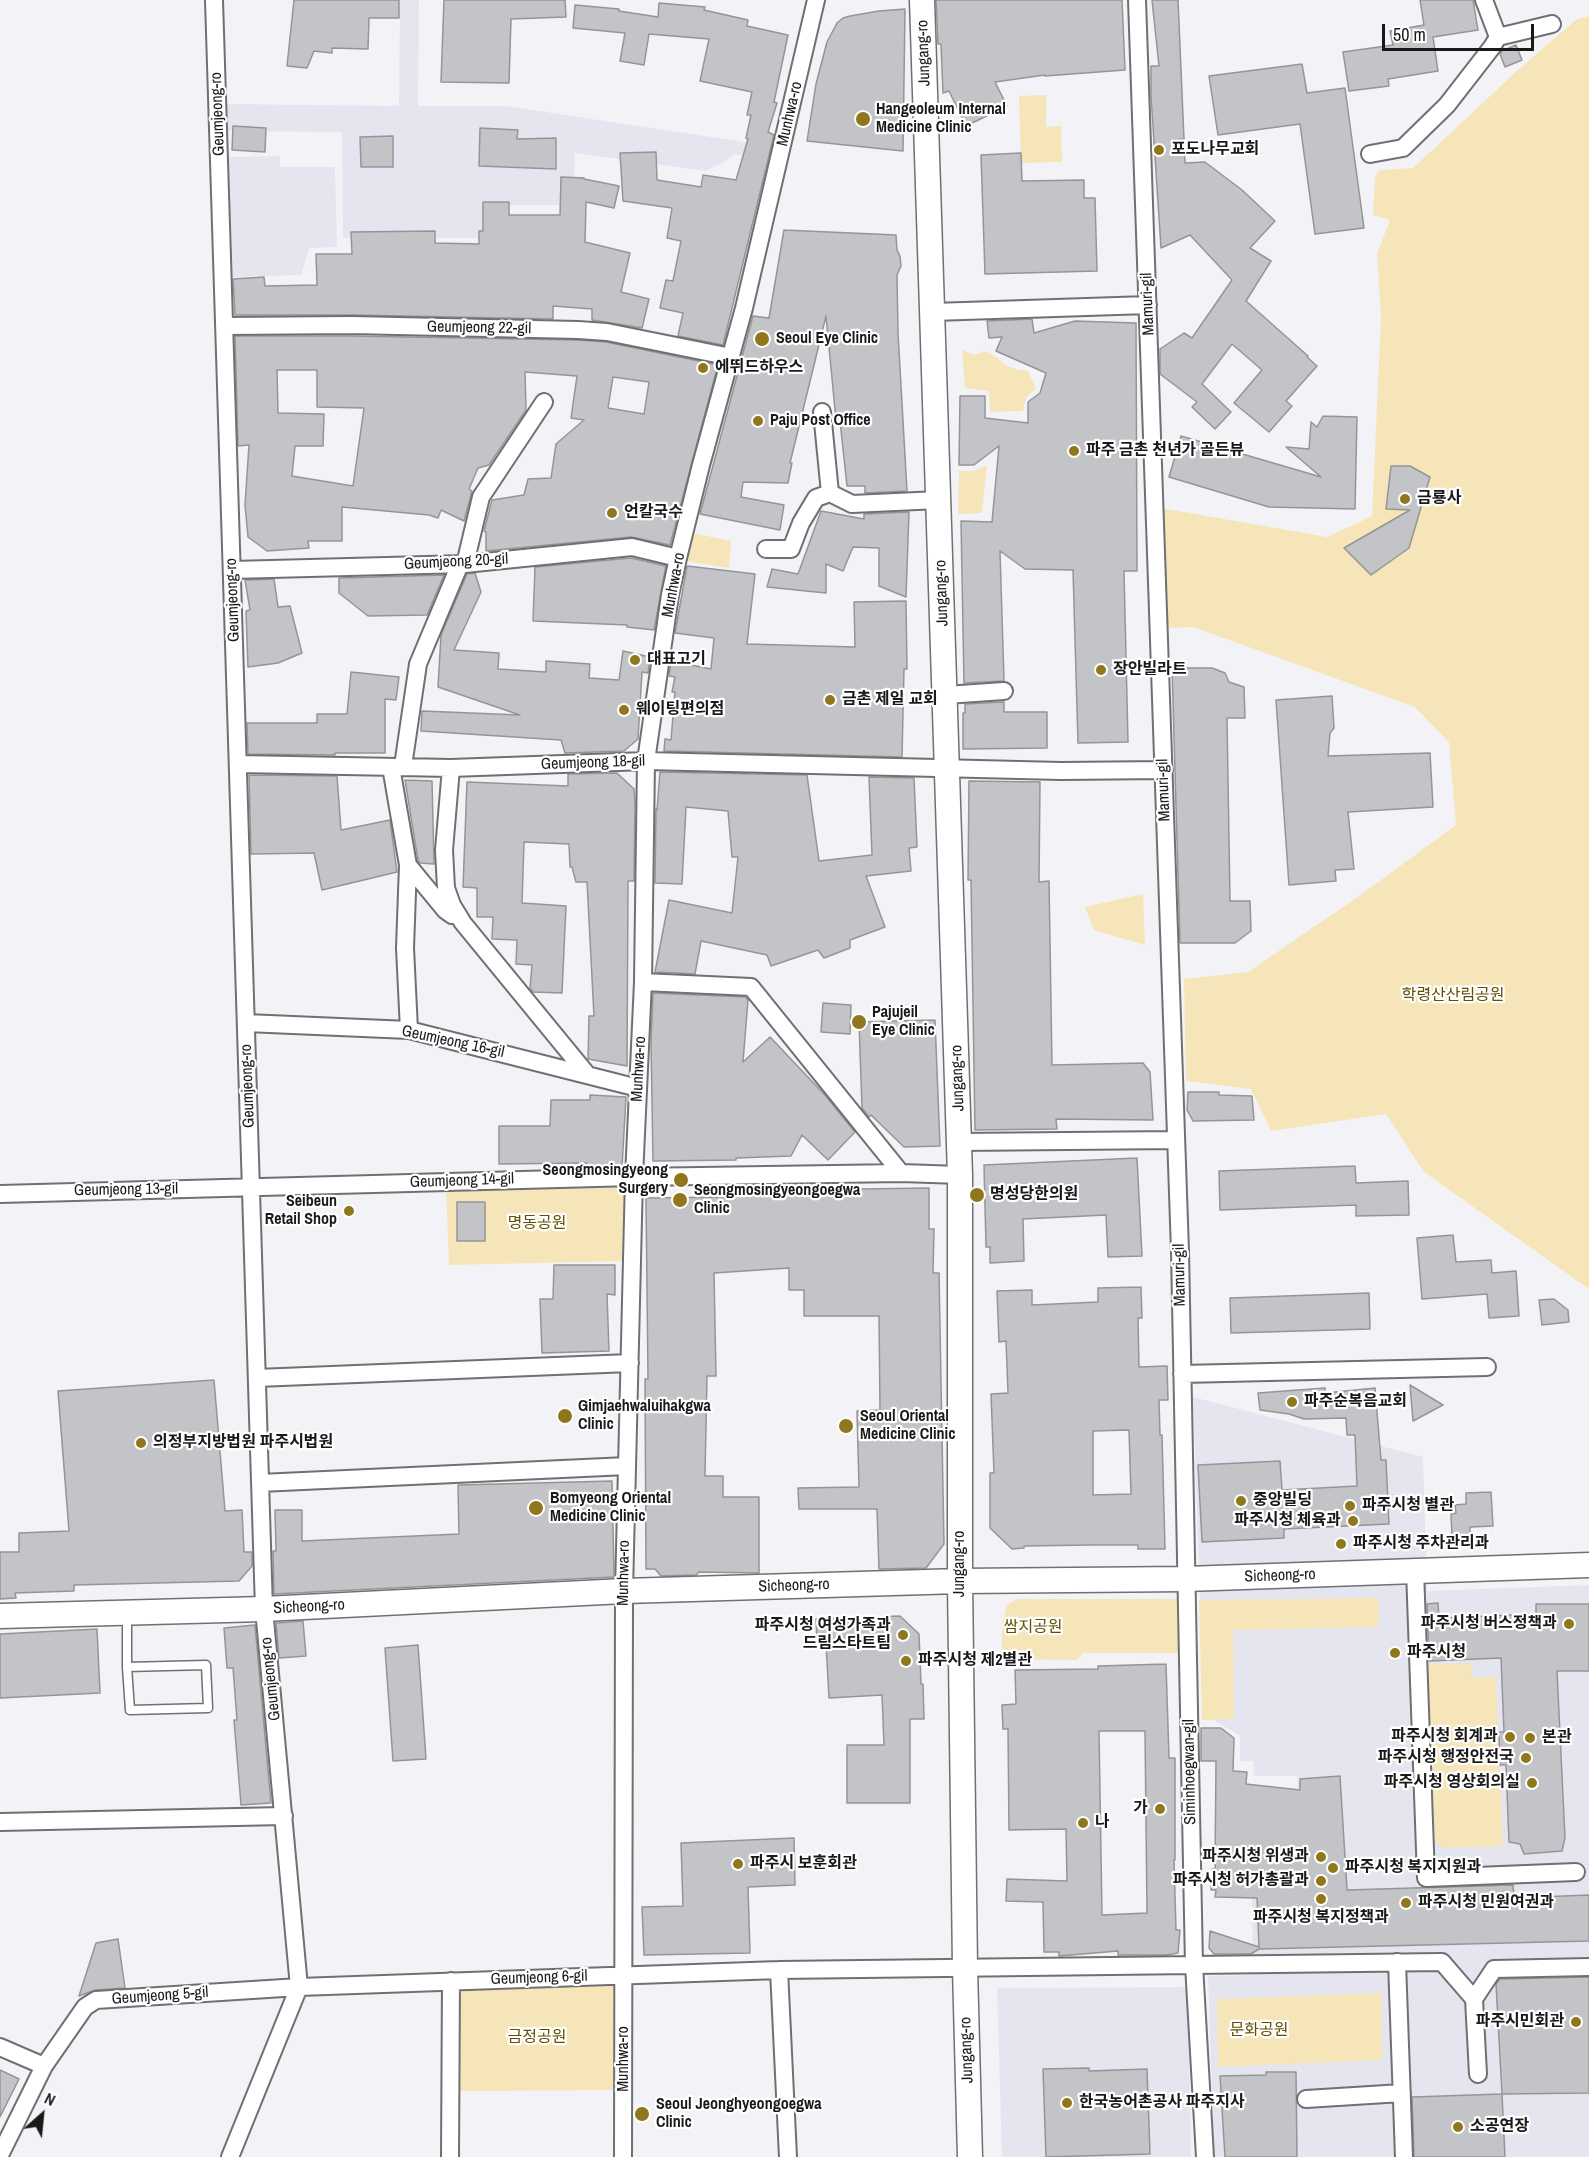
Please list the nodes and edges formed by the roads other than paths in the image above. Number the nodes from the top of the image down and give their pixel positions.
1 (214, 0) edge
2 (816, 0) edge
3 (922, 0) edge
4 (1137, 0) edge
5 (1484, 0) edge
6 (1552, 24) dead end
7 (1498, 38) junction
8 (1370, 154) dead end
9 (1148, 305) junction
10 (933, 312) junction
11 (224, 326) junction
12 (731, 357) junction
13 (544, 402) dead end
14 (822, 412) dead end
15 (830, 493) junction
16 (939, 500) junction
17 (766, 549) dead end
18 (678, 558) junction
19 (463, 564) junction
20 (232, 570) junction
21 (1004, 691) dead end
22 (946, 695) junction
23 (646, 761) junction
24 (238, 764) junction
25 (397, 766) junction
26 (451, 768) junction
27 (948, 769) junction
28 (1164, 770) junction
29 (408, 865) junction
30 (463, 923) junction
31 (643, 982) junction
32 (246, 1023) junction
33 (409, 1030) junction
34 (586, 1073) junction
35 (638, 1088) junction
36 (1176, 1140) junction
37 (959, 1142) junction
38 (901, 1173) junction
39 (960, 1175) junction
40 (634, 1177) junction
41 (251, 1187) junction
42 (0, 1194) edge
43 (630, 1363) junction
44 (1487, 1367) dead end
45 (1182, 1374) junction
46 (257, 1378) junction
47 (627, 1466) junction
48 (260, 1483) junction
49 (1589, 1564) edge
50 (1415, 1570) junction
51 (1186, 1579) junction
52 (960, 1581) junction
53 (624, 1591) junction
54 (264, 1609) junction
55 (127, 1612) junction
56 (0, 1616) edge
57 (127, 1667) junction
58 (284, 1816) junction
59 (0, 1822) edge
60 (1576, 1872) dead end
61 (1397, 1962) junction
62 (1194, 1965) junction
63 (1589, 1967) edge
64 (965, 1968) junction
65 (779, 1970) junction
66 (624, 1974) junction
67 (451, 1981) junction
68 (299, 1987) junction
69 (1474, 1999) junction
70 (0, 2048) edge
71 (44, 2067) junction
72 (1478, 2074) dead end
73 (1402, 2093) junction
74 (1306, 2098) dead end
75 (0, 2155) edge
76 (230, 2157) edge
77 (450, 2157) edge
78 (623, 2157) edge
79 (788, 2157) edge
80 (970, 2157) edge
81 (1205, 2157) edge
82 (1404, 2157) edge

1 - 11 street, Geumjeong-ro
2 - 12 street, Munhwa-ro
3 - 10 main road, Jungang-ro
4 - 9 street, Mamuri-gil
5 - 7 street
6 - 7 street
7 - 8 street
9 - 10 street
9 - 28 street, Mamuri-gil
10 - 16 main road, Jungang-ro
11 - 12 street, Geumjeong 22-gil
11 - 20 street, Geumjeong-ro
12 - 18 street, Munhwa-ro
13 - 19 street
14 - 15 street
15 - 16 street
15 - 17 street
16 - 22 main road, Jungang-ro
18 - 19 street, Geumjeong 20-gil
18 - 23 street, Munhwa-ro
19 - 20 street, Geumjeong 20-gil
19 - 25 street
20 - 24 street, Geumjeong-ro
21 - 22 street
22 - 27 main road, Jungang-ro
23 - 26 street, Geumjeong 18-gil
23 - 27 street, Geumjeong 18-gil
23 - 31 street, Munhwa-ro
24 - 25 street, Geumjeong 18-gil
24 - 32 street, Geumjeong-ro
25 - 26 street, Geumjeong 18-gil
25 - 29 street
26 - 30 street
27 - 28 street, Geumjeong 18-gil
27 - 37 main road, Jungang-ro
28 - 36 street, Mamuri-gil
29 - 30 street
29 - 33 street
30 - 34 street
31 - 35 street, Munhwa-ro
31 - 38 street
32 - 33 street, Geumjeong 16-gil
32 - 41 street, Geumjeong-ro
33 - 34 street, Geumjeong 16-gil
34 - 35 street, Geumjeong 16-gil
35 - 40 street, Munhwa-ro
36 - 37 street
36 - 45 street, Mamuri-gil
37 - 39 main road, Jungang-ro
38 - 39 street, Geumjeong 14-gil
38 - 40 street, Geumjeong 14-gil
39 - 52 main road, Jungang-ro
40 - 41 street, Geumjeong 14-gil
40 - 43 street, Munhwa-ro
41 - 42 street, Geumjeong 13-gil
41 - 46 street, Geumjeong-ro
43 - 46 street
43 - 47 street, Munhwa-ro
44 - 45 street
45 - 51 street, Mamuri-gil
46 - 48 street, Geumjeong-ro
47 - 48 street
47 - 53 street, Munhwa-ro
48 - 54 street, Geumjeong-ro
49 - 50 main road, Sicheong-ro
50 - 51 main road, Sicheong-ro
50 - 60 street
51 - 52 main road, Sicheong-ro
51 - 62 street, Siminhoegwan-gil
52 - 53 main road, Sicheong-ro
52 - 64 main road, Jungang-ro
53 - 54 main road, Sicheong-ro
53 - 66 street, Munhwa-ro
54 - 55 main road, Sicheong-ro
54 - 58 street, Geumjeong-ro
55 - 56 main road, Sicheong-ro
55 - 57 lane
57 - 57 lane
58 - 59 street
58 - 68 street, Geumjeong-ro
61 - 62 street, Geumjeong 6-gil
61 - 69 street, Geumjeong 6-gil
61 - 73 street
62 - 64 street, Geumjeong 6-gil
62 - 81 street, Siminhoegwan-gil
63 - 69 street
64 - 65 street, Geumjeong 6-gil
64 - 80 main road, Jungang-ro
65 - 66 street, Geumjeong 6-gil
65 - 79 street
66 - 67 street, Geumjeong 6-gil
66 - 78 street, Munhwa-ro
67 - 68 street, Geumjeong 6-gil
67 - 77 street
68 - 71 street, Geumjeong 5-gil
68 - 76 street, Geumjeong-ro
69 - 72 street
70 - 71 street
71 - 75 street, Geumjeong 5-gil
73 - 74 street
73 - 82 street

